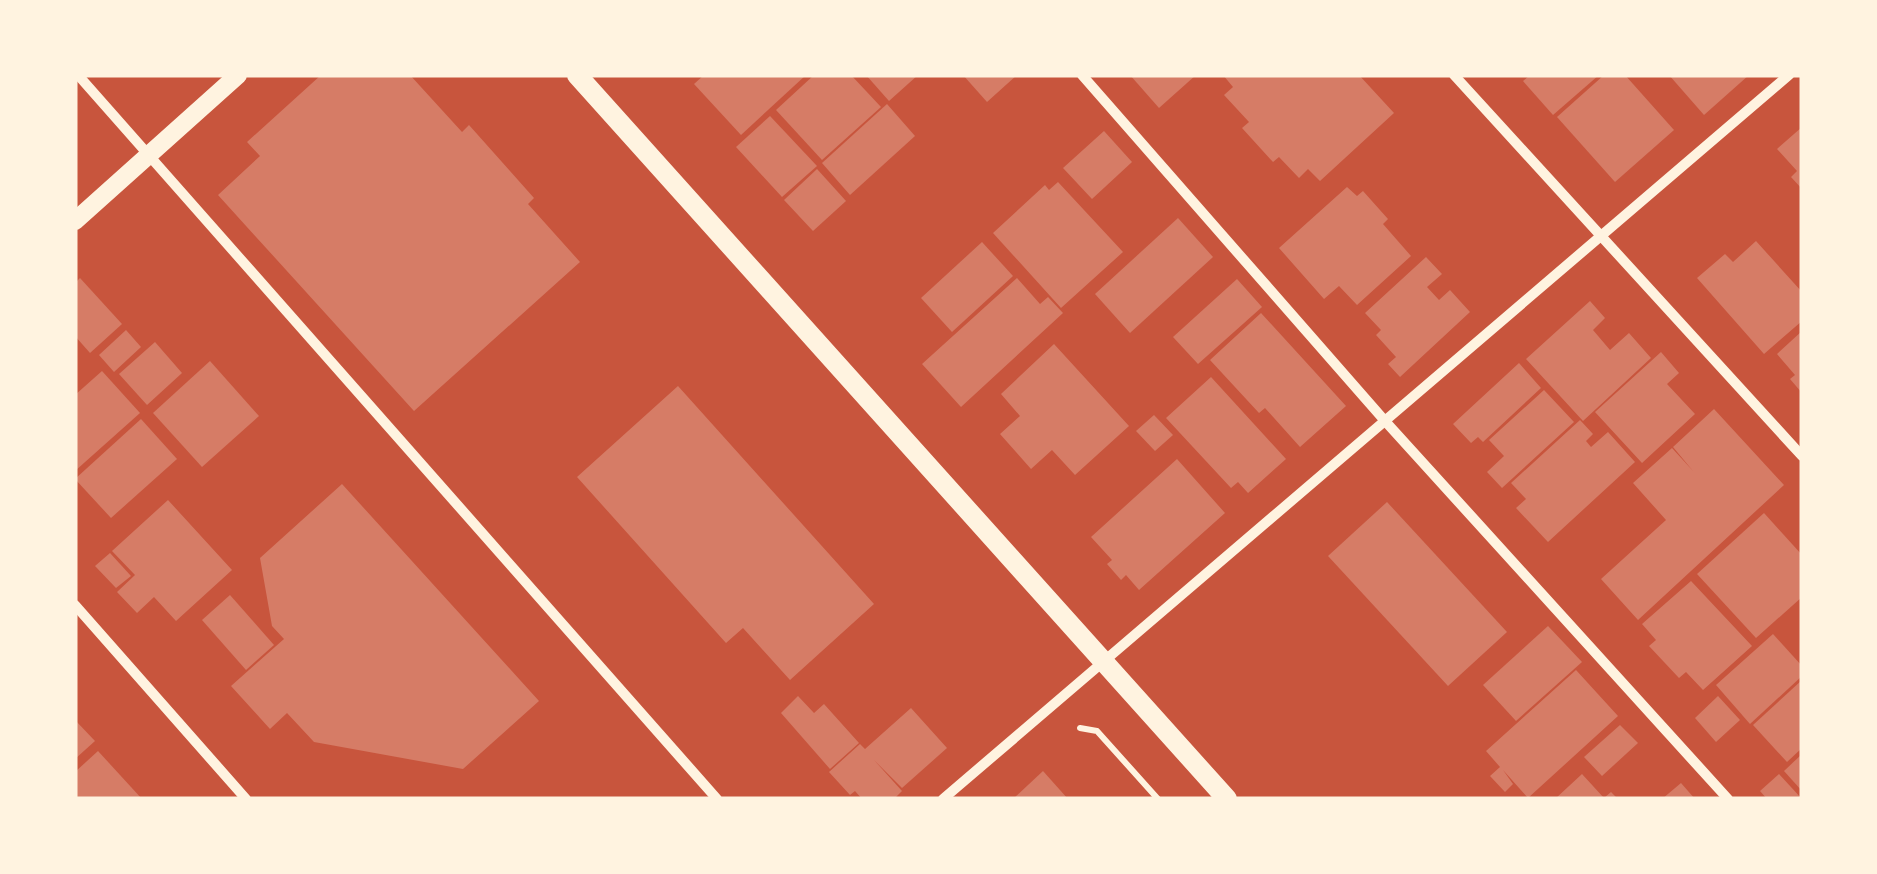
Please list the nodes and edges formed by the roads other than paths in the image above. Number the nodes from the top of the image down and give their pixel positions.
1 (78, 75) edge
2 (238, 75) edge
3 (577, 75) edge
4 (1082, 75) edge
5 (1454, 75) edge
6 (1789, 75) edge
7 (150, 154) junction
8 (75, 221) edge
9 (1601, 236) junction
10 (1385, 421) junction
11 (1802, 456) edge
12 (75, 604) edge
13 (1104, 662) junction
14 (246, 799) edge
15 (717, 799) edge
16 (943, 799) edge
17 (1228, 799) edge
18 (1728, 799) edge

1 - 7 street
2 - 7 street
3 - 13 main road
4 - 10 street
5 - 9 street
6 - 9 street
7 - 8 street
7 - 15 street
9 - 10 street
9 - 11 street
10 - 13 street
10 - 18 street
12 - 14 street
13 - 16 street
13 - 17 main road

